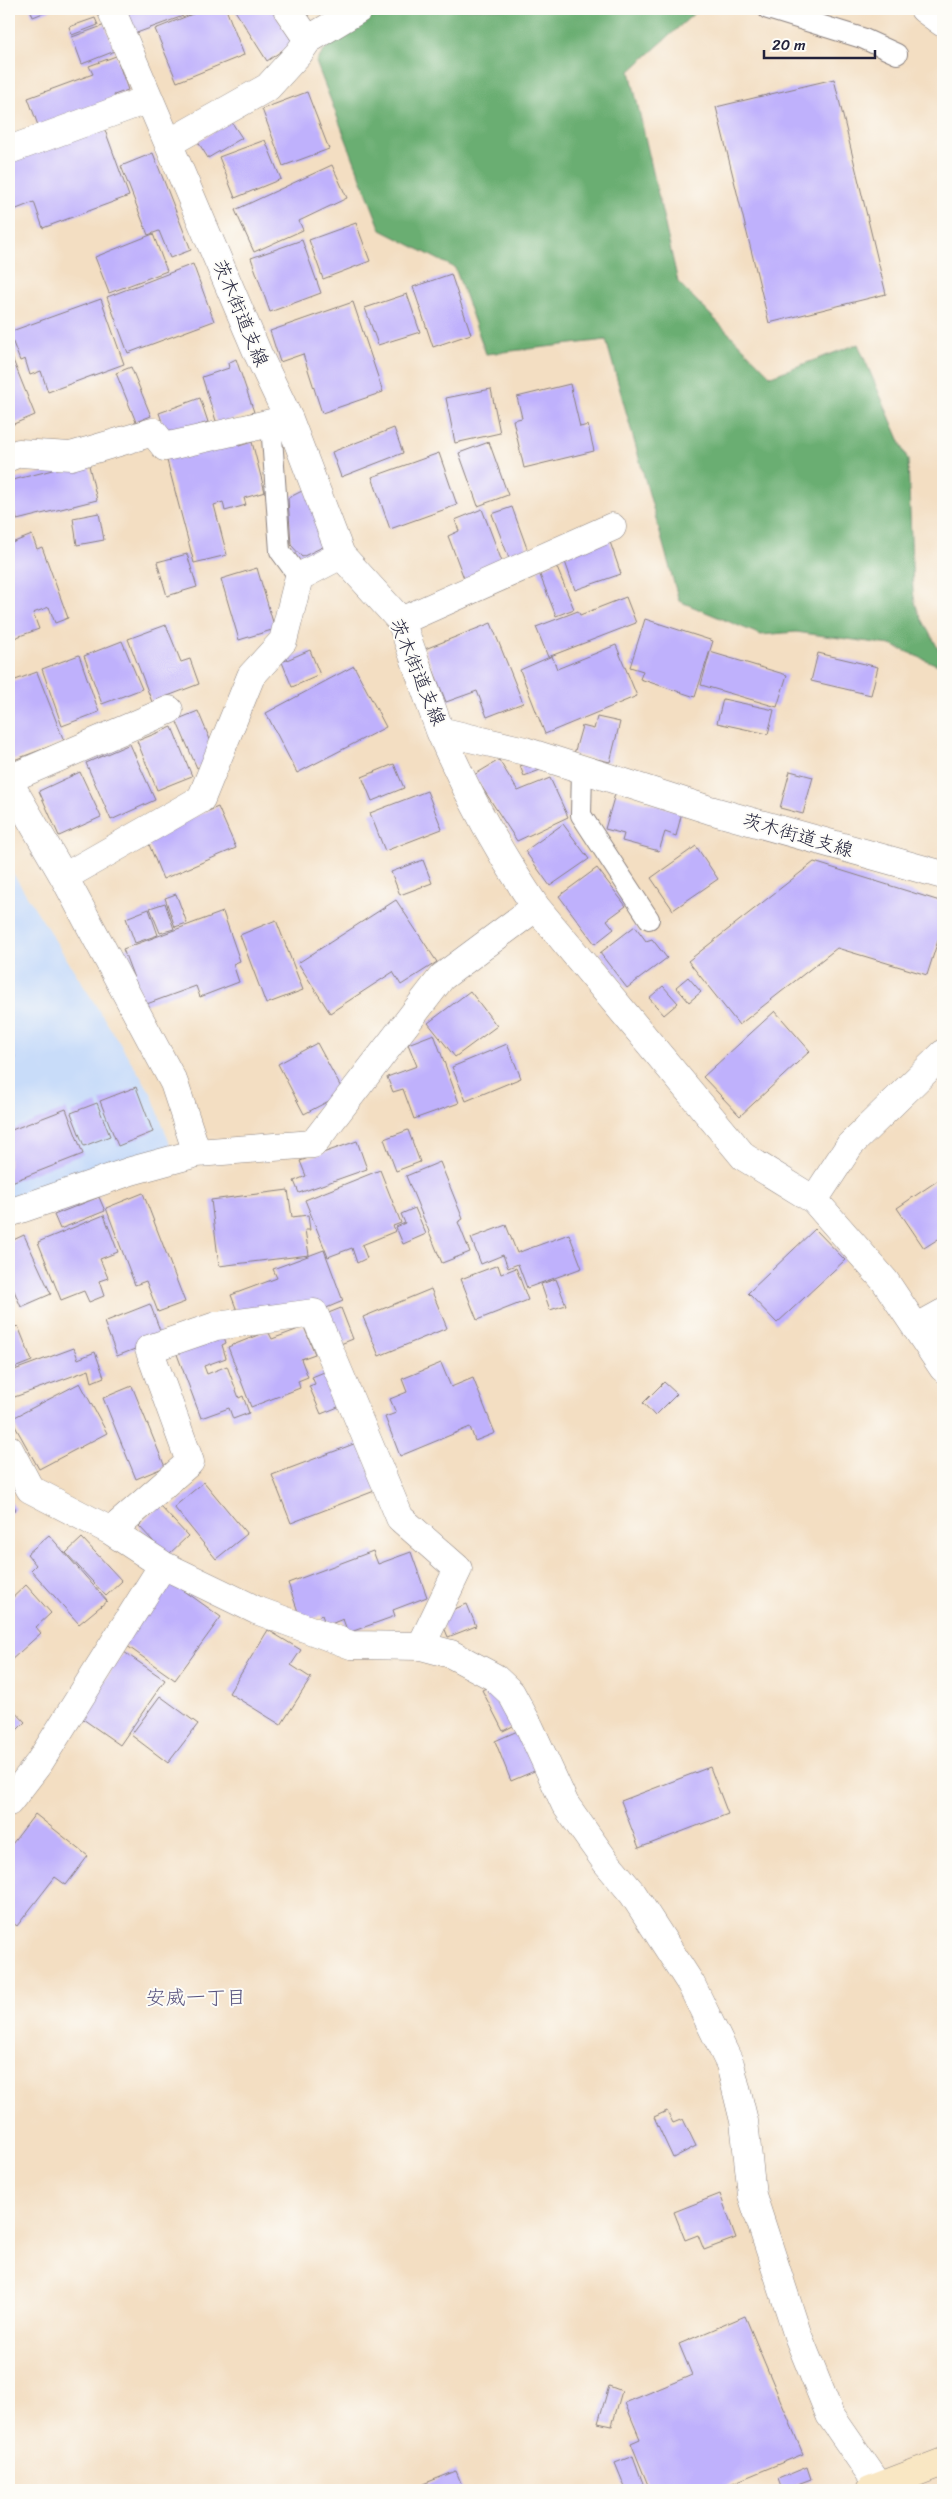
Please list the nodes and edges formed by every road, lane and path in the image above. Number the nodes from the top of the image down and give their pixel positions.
1 (111, 9) edge
2 (287, 9) edge
3 (358, 9) edge
4 (768, 9) edge
5 (924, 9) edge
6 (943, 23) edge
7 (308, 40) junction
8 (897, 54) dead end
9 (149, 99) junction
10 (169, 143) junction
11 (9, 150) edge
12 (280, 421) junction
13 (9, 457) edge
14 (612, 527) dead end
15 (341, 555) junction
16 (299, 577) junction
17 (401, 621) junction
18 (169, 710) dead end
19 (440, 731) junction
20 (582, 769) junction
21 (9, 779) edge
22 (9, 782) edge
23 (943, 876) edge
24 (64, 877) junction
25 (536, 907) junction
26 (649, 919) dead end
27 (943, 1054) edge
28 (197, 1153) junction
29 (814, 1200) junction
30 (9, 1213) edge
31 (943, 1312) edge
32 (916, 1328) junction
33 (943, 1368) edge
34 (9, 1449) edge
35 (111, 1531) junction
36 (163, 1565) junction
37 (421, 1646) junction
38 (9, 1802) edge
39 (943, 2462) edge
40 (886, 2487) edge

1 - 9 street, 茨木街道支線
2 - 7 street
3 - 7 street
4 - 8 lane
5 - 6 street
7 - 10 street
9 - 10 street, 茨木街道支線
9 - 11 street
10 - 12 street, 茨木街道支線
12 - 13 street
12 - 15 street, 茨木街道支線
12 - 16 lane
14 - 17 street
15 - 16 street
15 - 17 street, 茨木街道支線
16 - 24 street
17 - 19 street, 茨木街道支線
18 - 21 street
19 - 20 street, 茨木街道支線
19 - 25 street
20 - 23 street, 茨木街道支線
20 - 26 lane
22 - 24 street
24 - 28 street
25 - 28 street
25 - 29 street
27 - 29 street
28 - 30 street
29 - 32 street
31 - 32 street
32 - 33 street
34 - 35 street
35 - 36 street
35 - 37 street
36 - 37 street
36 - 38 street
37 - 40 street
39 - 40 street

